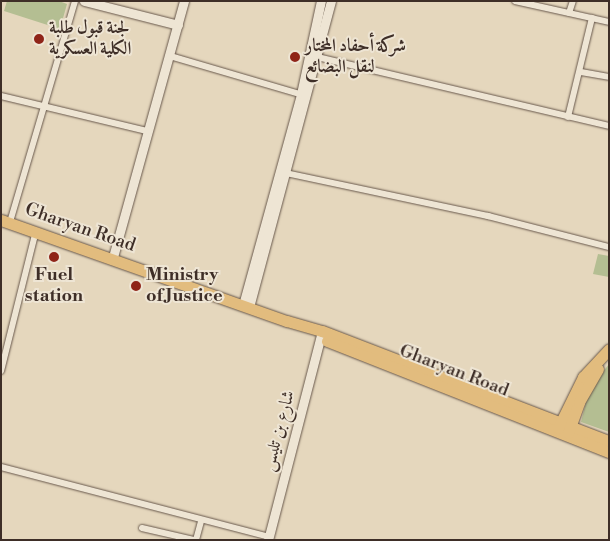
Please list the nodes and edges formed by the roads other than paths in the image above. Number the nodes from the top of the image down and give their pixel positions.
1 (75, 1) edge
2 (84, 1) edge
3 (184, 1) edge
4 (321, 1) edge
5 (330, 1) edge
6 (515, 1) edge
7 (573, 1) edge
8 (569, 13) junction
9 (592, 18) junction
10 (609, 22) edge
11 (178, 25) junction
12 (170, 56) junction
13 (313, 56) junction
14 (581, 72) junction
15 (609, 77) edge
16 (304, 95) junction
17 (1, 96) edge
18 (46, 107) junction
19 (568, 116) junction
20 (609, 126) edge
21 (147, 132) junction
22 (284, 172) junction
23 (6, 221) edge
24 (36, 231) junction
25 (609, 247) edge
26 (113, 257) junction
27 (246, 306) junction
28 (321, 334) junction
29 (609, 349) edge
30 (3, 359) edge
31 (609, 359) edge
32 (1, 371) edge
33 (564, 428) junction
34 (609, 441) edge
35 (596, 448) junction
36 (609, 452) edge
37 (609, 458) edge
38 (1, 467) edge
39 (201, 520) junction
40 (142, 528) dead end
41 (269, 538) edge
42 (195, 540) edge

1 - 18 street
2 - 11 street
3 - 11 street
4 - 13 street
5 - 13 street
6 - 8 street
7 - 8 street
8 - 9 street
9 - 10 street
9 - 14 street
11 - 12 street
12 - 16 street
12 - 21 street
13 - 16 street
13 - 19 street
14 - 15 street
14 - 19 street
16 - 22 street
17 - 18 street
18 - 21 street
18 - 23 street
19 - 20 street
21 - 26 street
22 - 25 street
22 - 27 street
23 - 24 highway, Gharyan Road
24 - 26 highway, Gharyan Road
24 - 30 street
26 - 27 highway, Gharyan Road
27 - 28 highway, Gharyan Road
28 - 33 highway, Gharyan Road
28 - 41 street, شارع بن تليس
29 - 33 highway
30 - 32 street
31 - 33 highway
33 - 34 highway, Gharyan Road
33 - 35 highway, Gharyan Road
35 - 36 highway, Gharyan Road
35 - 37 highway
38 - 39 street
39 - 41 street
39 - 42 street
40 - 42 street

